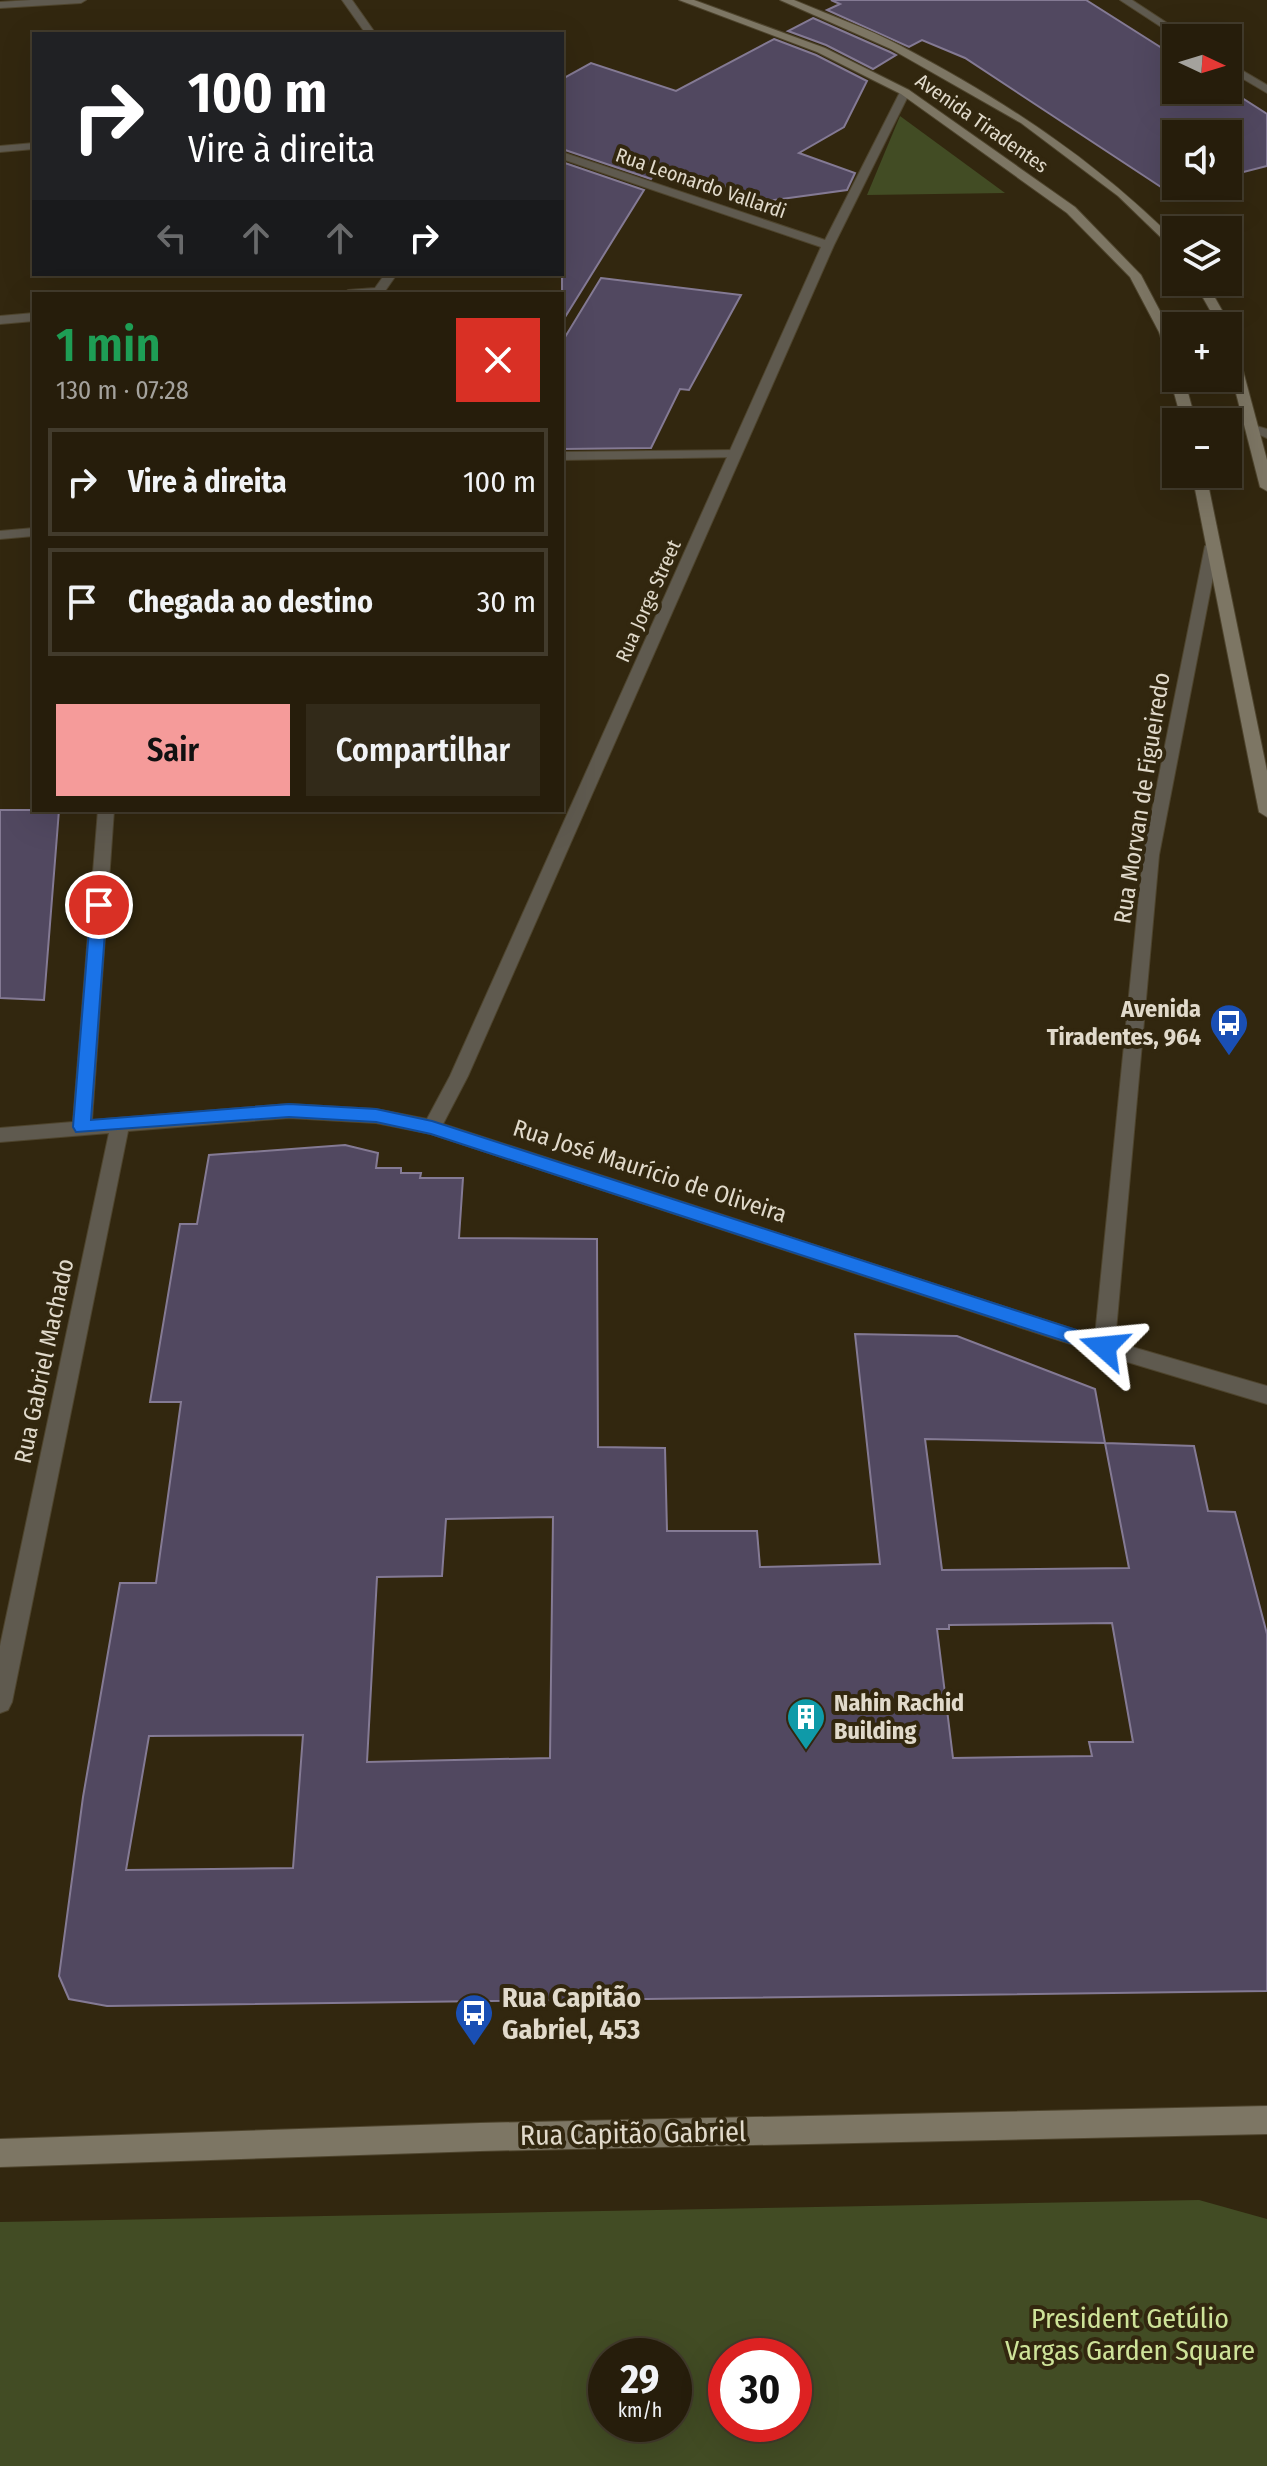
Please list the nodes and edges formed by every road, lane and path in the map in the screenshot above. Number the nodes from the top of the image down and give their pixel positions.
1 (81, 0) edge
2 (347, 0) edge
3 (684, 0) edge
4 (785, 0) edge
5 (1125, 0) edge
6 (0, 5) edge
7 (1163, 24) edge
8 (370, 32) edge
9 (1242, 74) edge
10 (1267, 90) edge
11 (905, 92) junction
12 (32, 146) edge
13 (0, 149) edge
14 (564, 156) edge
15 (1162, 234) edge
16 (828, 245) junction
17 (32, 317) edge
18 (0, 320) edge
19 (1162, 326) edge
20 (1242, 379) edge
21 (1260, 432) edge
22 (735, 454) junction
23 (564, 456) edge
24 (1267, 487) edge
25 (1202, 488) edge
26 (32, 532) edge
27 (0, 535) edge
28 (1212, 546) junction
29 (106, 812) edge
30 (1267, 812) edge
31 (120, 1124) junction
32 (82, 1127) junction
33 (432, 1127) junction
34 (0, 1135) edge
35 (1104, 1347) junction
36 (1267, 1395) edge
37 (0, 1702) edge
38 (1267, 2120) edge
39 (0, 2153) edge

1 - 6 street
2 - 8 street
3 - 11 main road, Avenida Tiradentes
4 - 15 main road, Avenida Tiradentes
5 - 7 street
9 - 10 street
11 - 16 street, Rua Jorge Street
11 - 19 main road, Avenida Tiradentes
12 - 13 street
14 - 16 street, Rua Leonardo Vallardi
16 - 22 street, Rua Jorge Street
17 - 18 street
20 - 21 main road
21 - 24 main road
22 - 23 street
22 - 33 street, Rua Jorge Street
25 - 28 main road
26 - 27 street
28 - 30 main road
28 - 35 street, Rua Morvan de Figueiredo
29 - 32 street
31 - 32 street, Rua José Maurício de Oliveira
31 - 33 street, Rua José Maurício de Oliveira
31 - 37 street, Rua Gabriel Machado
32 - 34 street, Rua José Maurício de Oliveira
33 - 35 street, Rua José Maurício de Oliveira
35 - 36 street, Rua José Maurício de Oliveira
38 - 39 main road, Rua Capitão Gabriel

